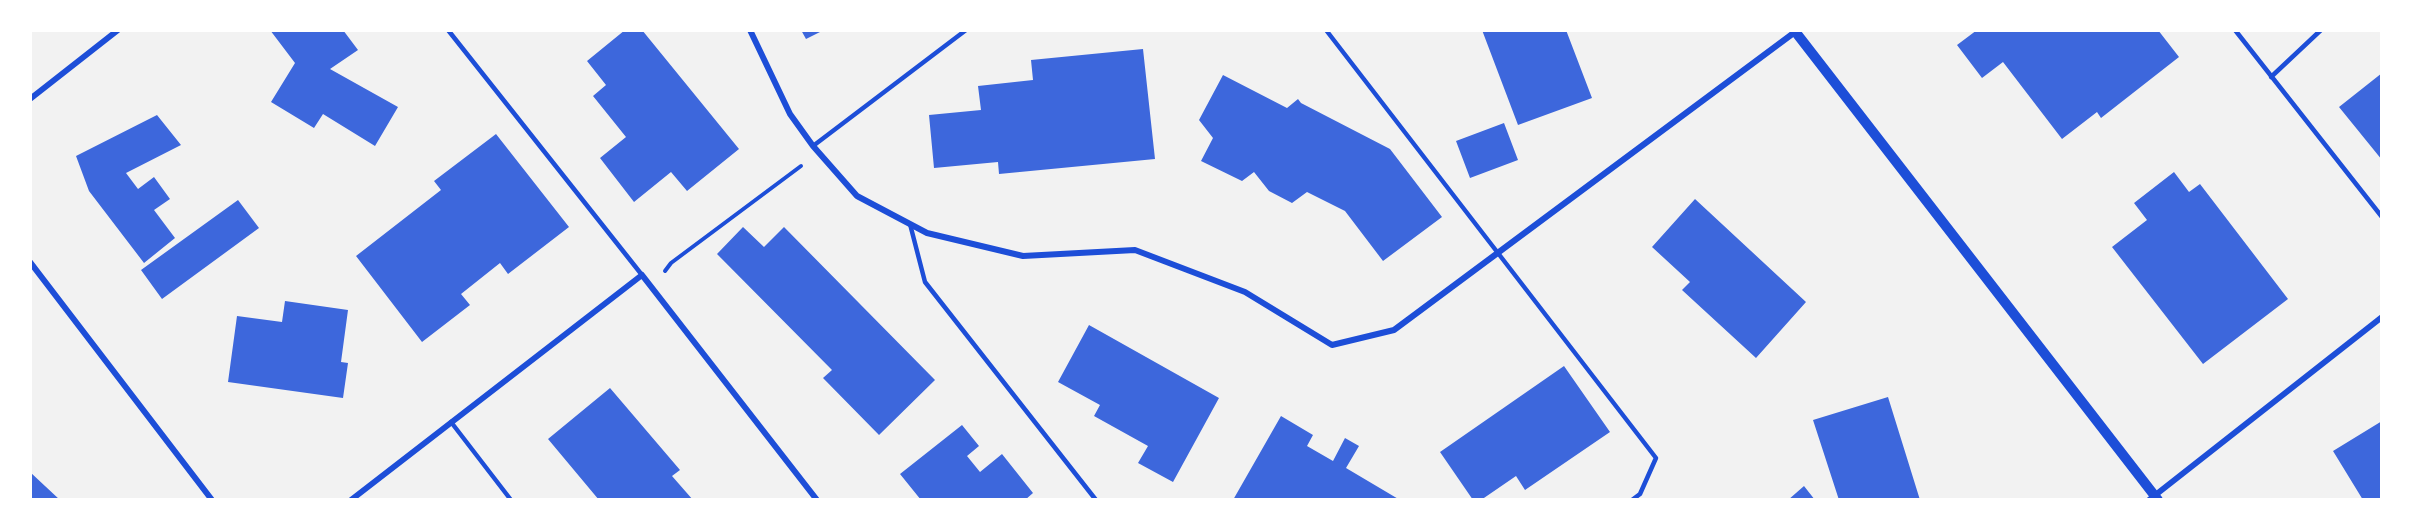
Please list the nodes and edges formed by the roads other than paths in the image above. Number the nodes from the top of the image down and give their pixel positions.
1 (118, 30) edge
2 (448, 30) edge
3 (750, 30) edge
4 (966, 30) edge
5 (1326, 30) edge
6 (2235, 30) edge
7 (2321, 30) edge
8 (1795, 31) edge
9 (2271, 77) junction
10 (30, 99) edge
11 (813, 146) junction
12 (2382, 217) edge
13 (910, 224) junction
14 (1499, 252) junction
15 (30, 262) edge
16 (642, 275) junction
17 (2382, 317) edge
18 (451, 422) junction
19 (2154, 498) edge
20 (212, 500) edge
21 (351, 500) edge
22 (511, 500) edge
23 (817, 500) edge
24 (1096, 500) edge
25 (1632, 500) edge

1 - 10 street
2 - 16 lane
3 - 11 street
4 - 11 lane
5 - 14 lane
6 - 9 lane
7 - 9 lane
8 - 14 street
8 - 19 street
9 - 12 lane
11 - 13 street
13 - 14 street
13 - 24 lane
14 - 25 lane
15 - 20 street
16 - 18 street
16 - 23 street
17 - 19 street
18 - 21 street
18 - 22 lane

